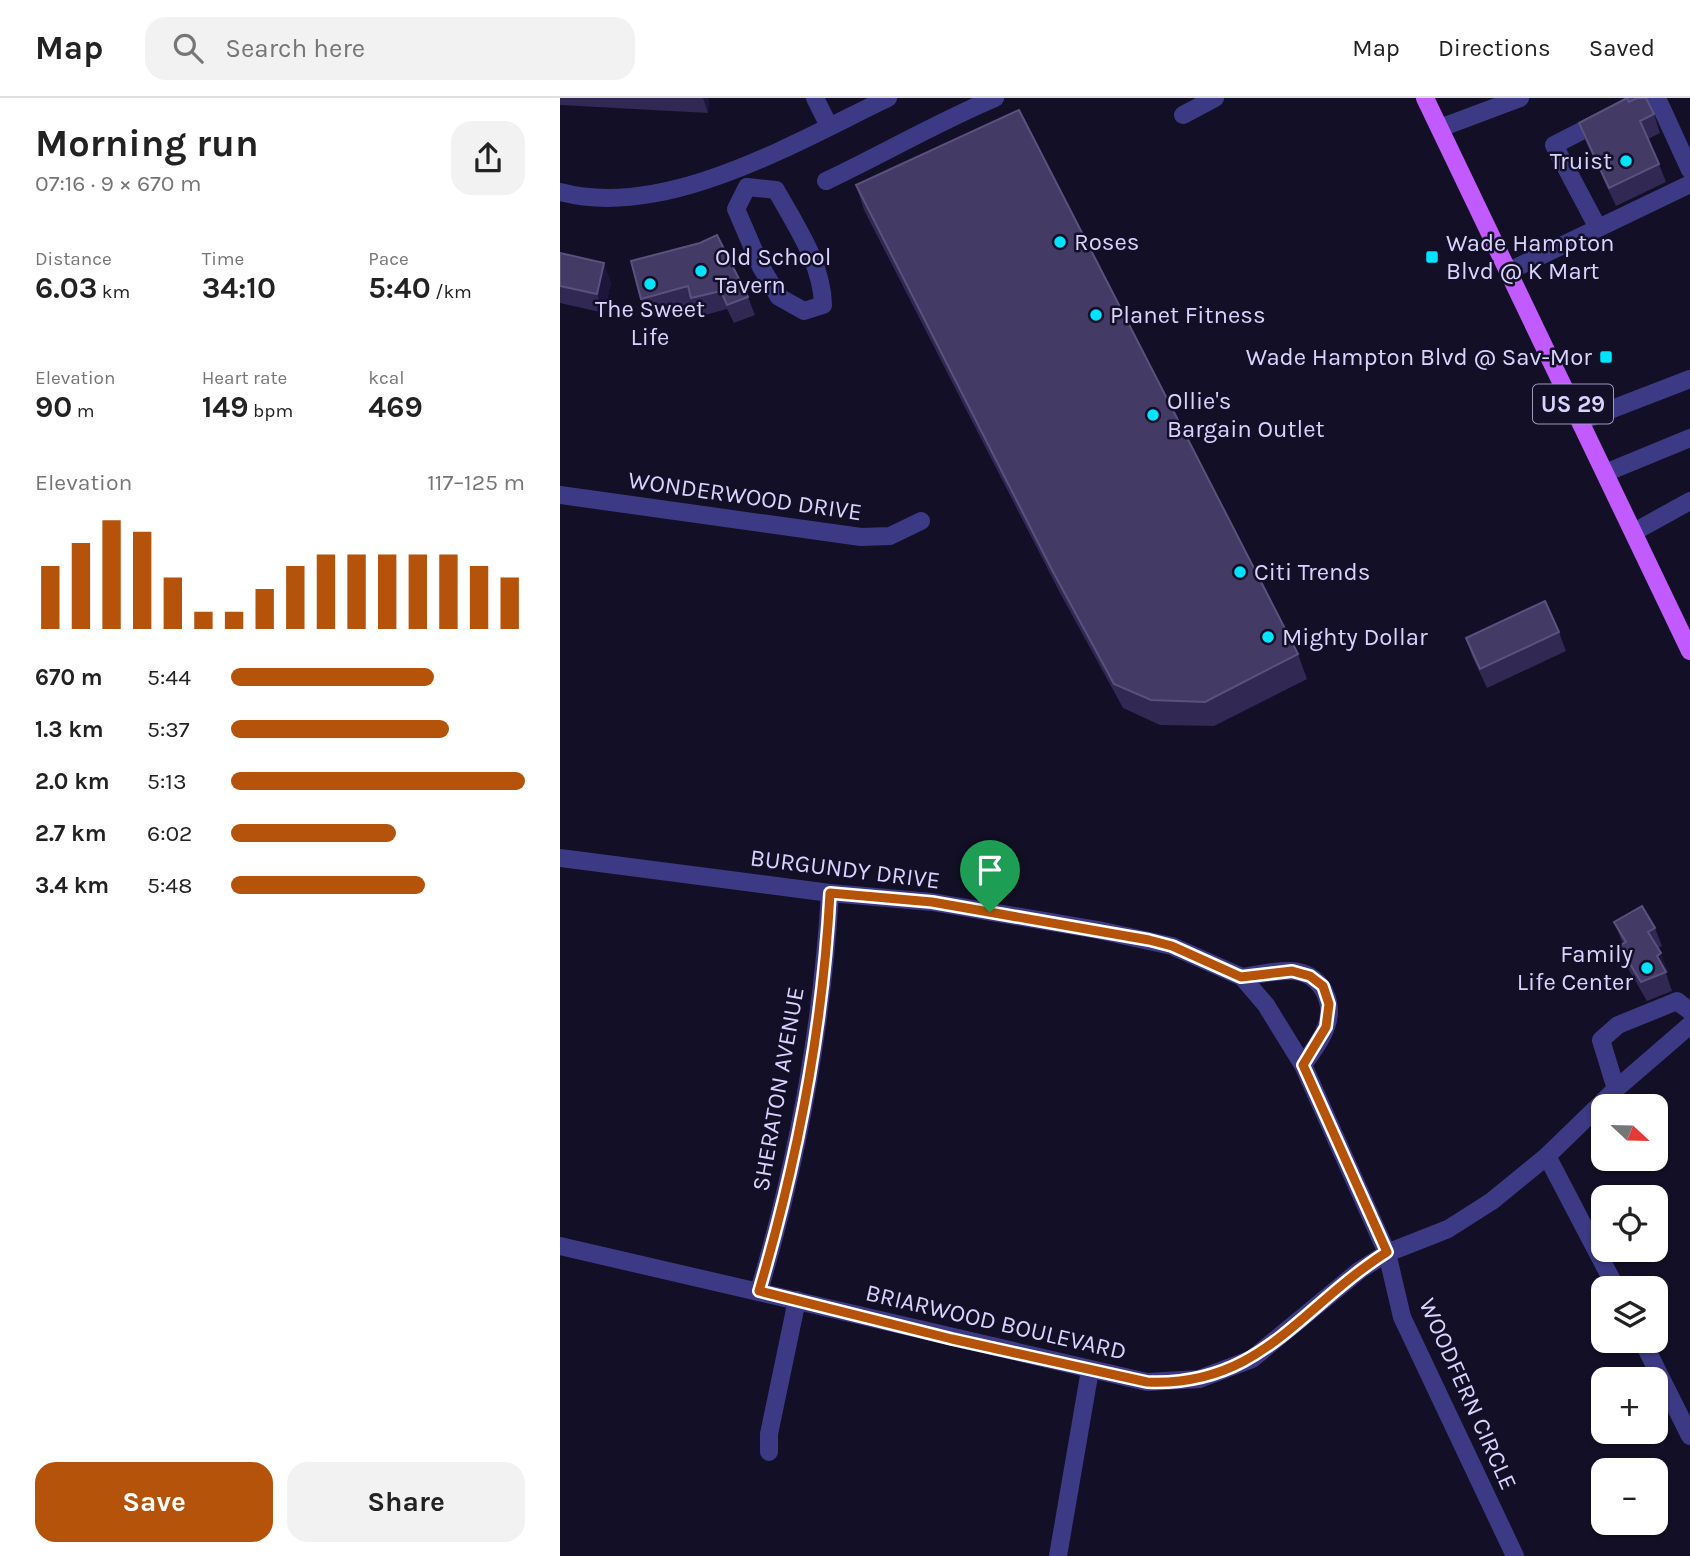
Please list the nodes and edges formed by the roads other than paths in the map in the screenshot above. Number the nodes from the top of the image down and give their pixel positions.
1 (815, 98) edge
2 (888, 98) edge
3 (995, 98) edge
4 (1215, 98) edge
5 (1425, 98) edge
6 (1520, 98) edge
7 (1646, 98) edge
8 (1657, 98) edge
9 (1183, 115) dead end
10 (829, 126) junction
11 (1440, 128) junction
12 (735, 167) junction
13 (1690, 170) edge
14 (826, 181) dead end
15 (1690, 184) edge
16 (747, 187) junction
17 (560, 192) edge
18 (1598, 228) junction
19 (1509, 271) junction
20 (1690, 379) edge
21 (1581, 421) junction
22 (1690, 438) edge
23 (1605, 473) junction
24 (560, 495) edge
25 (1690, 500) edge
26 (921, 522) dead end
27 (1634, 532) junction
28 (1690, 651) edge
29 (560, 858) edge
30 (830, 893) junction
31 (1241, 977) junction
32 (1690, 1012) edge
33 (1690, 1025) edge
34 (1303, 1065) junction
35 (1616, 1089) junction
36 (1547, 1156) junction
37 (560, 1246) edge
38 (1387, 1252) junction
39 (1610, 1276) edge
40 (759, 1291) junction
41 (797, 1300) junction
42 (1648, 1353) edge
43 (1090, 1370) junction
44 (1690, 1436) edge
45 (769, 1452) dead end
46 (1058, 1556) edge
47 (1515, 1556) edge

1 - 10 street
2 - 10 street
3 - 14 street
4 - 9 street
5 - 11 main road, US 29
6 - 11 street
7 - 18 street
8 - 13 street
10 - 12 street
11 - 19 main road, US 29
12 - 16 street
12 - 17 street
15 - 18 street
16 - 16 street
18 - 19 street
19 - 21 main road, US 29
20 - 21 street
21 - 23 main road, US 29
22 - 23 street
23 - 27 main road, US 29
24 - 26 street, WONDERWOOD DRIVE
25 - 27 street
27 - 28 main road, US 29
29 - 30 street, BURGUNDY DRIVE
30 - 31 street, BURGUNDY DRIVE
30 - 40 street, SHERATON AVENUE
31 - 34 street, BURGUNDY DRIVE
31 - 34 street
32 - 35 street
33 - 35 street
34 - 38 street, BURGUNDY DRIVE
35 - 36 street
36 - 38 street
36 - 39 street
37 - 40 street, BRIARWOOD BOULEVARD
38 - 43 street, BRIARWOOD BOULEVARD
38 - 47 street, WOODFERN CIRCLE
40 - 41 street, BRIARWOOD BOULEVARD
41 - 43 street, BRIARWOOD BOULEVARD
41 - 45 street
42 - 44 street
43 - 46 street

